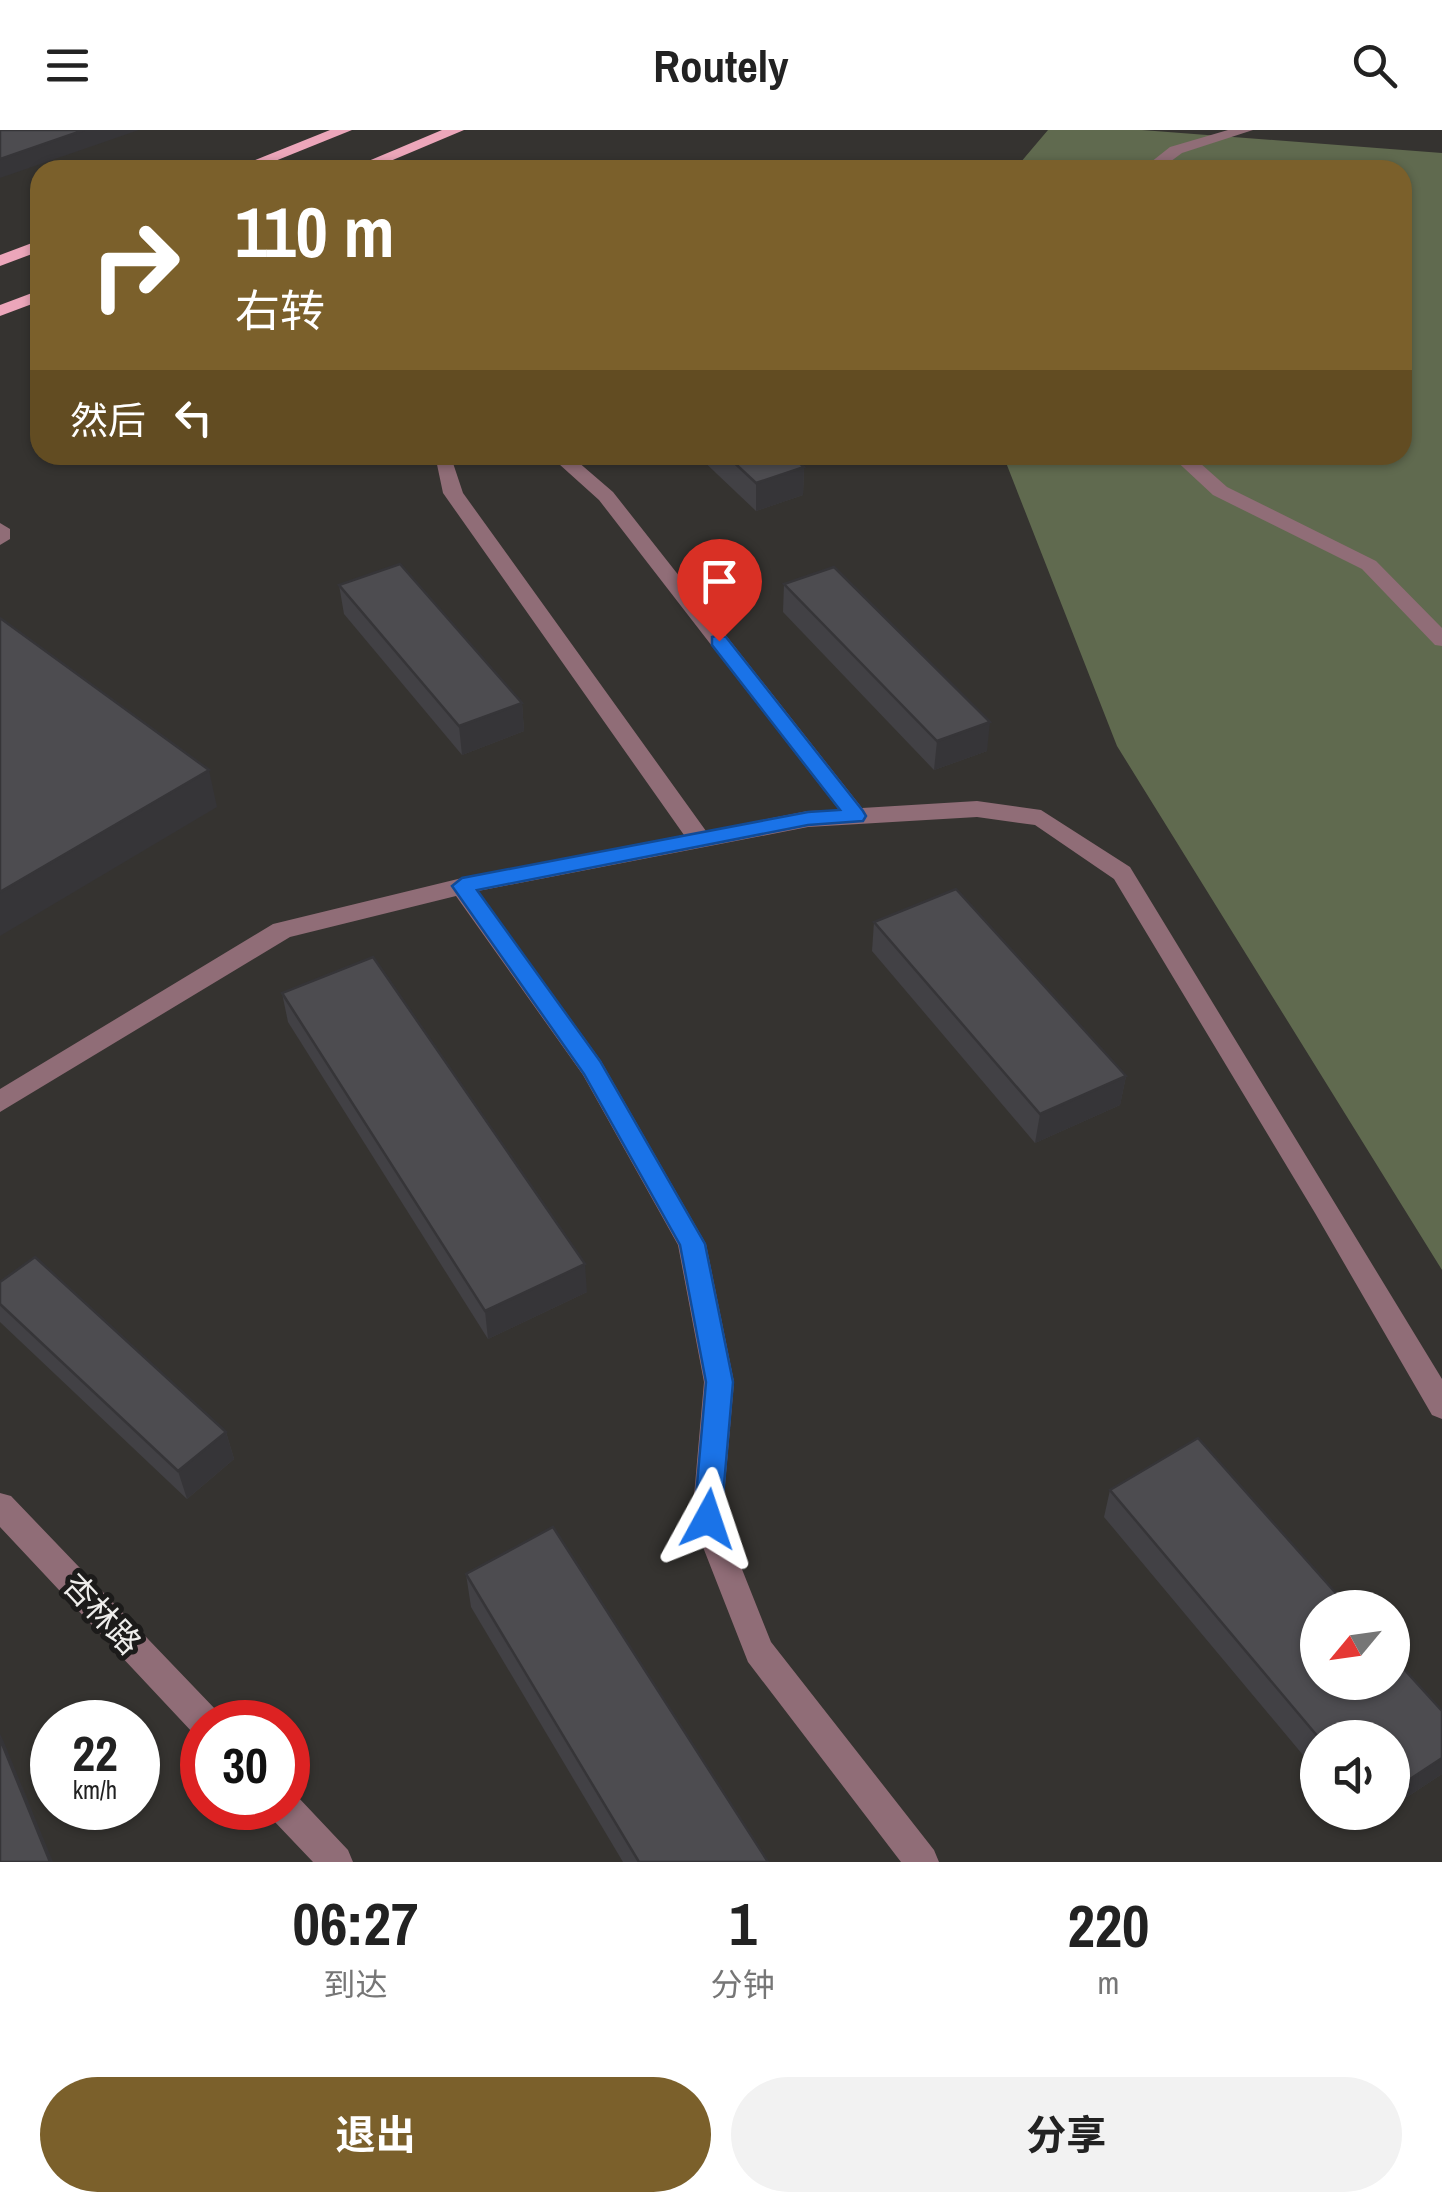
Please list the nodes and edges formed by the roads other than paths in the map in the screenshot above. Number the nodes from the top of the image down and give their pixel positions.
1 (344, 130) edge
2 (456, 130) edge
3 (1245, 130) edge
4 (264, 160) edge
5 (380, 160) edge
6 (1162, 160) edge
7 (30, 249) edge
8 (0, 260) edge
9 (30, 299) edge
10 (0, 311) edge
11 (444, 465) edge
12 (570, 465) edge
13 (1191, 465) edge
14 (0, 529) edge
15 (0, 539) edge
16 (1442, 640) edge
17 (856, 816) junction
18 (700, 840) junction
19 (462, 886) junction
20 (0, 1102) edge
21 (1442, 1406) edge
22 (0, 1506) edge
23 (183, 1700) edge
24 (306, 1830) edge
25 (336, 1862) edge
26 (922, 1862) edge

1 - 4 main road
2 - 5 main road
3 - 6 street
7 - 8 main road
9 - 10 main road
11 - 18 street
12 - 17 street
13 - 16 street
14 - 15 street
17 - 18 street
17 - 21 street
18 - 19 street
19 - 20 street
19 - 26 street
22 - 23 street, 杏林路
24 - 25 street

